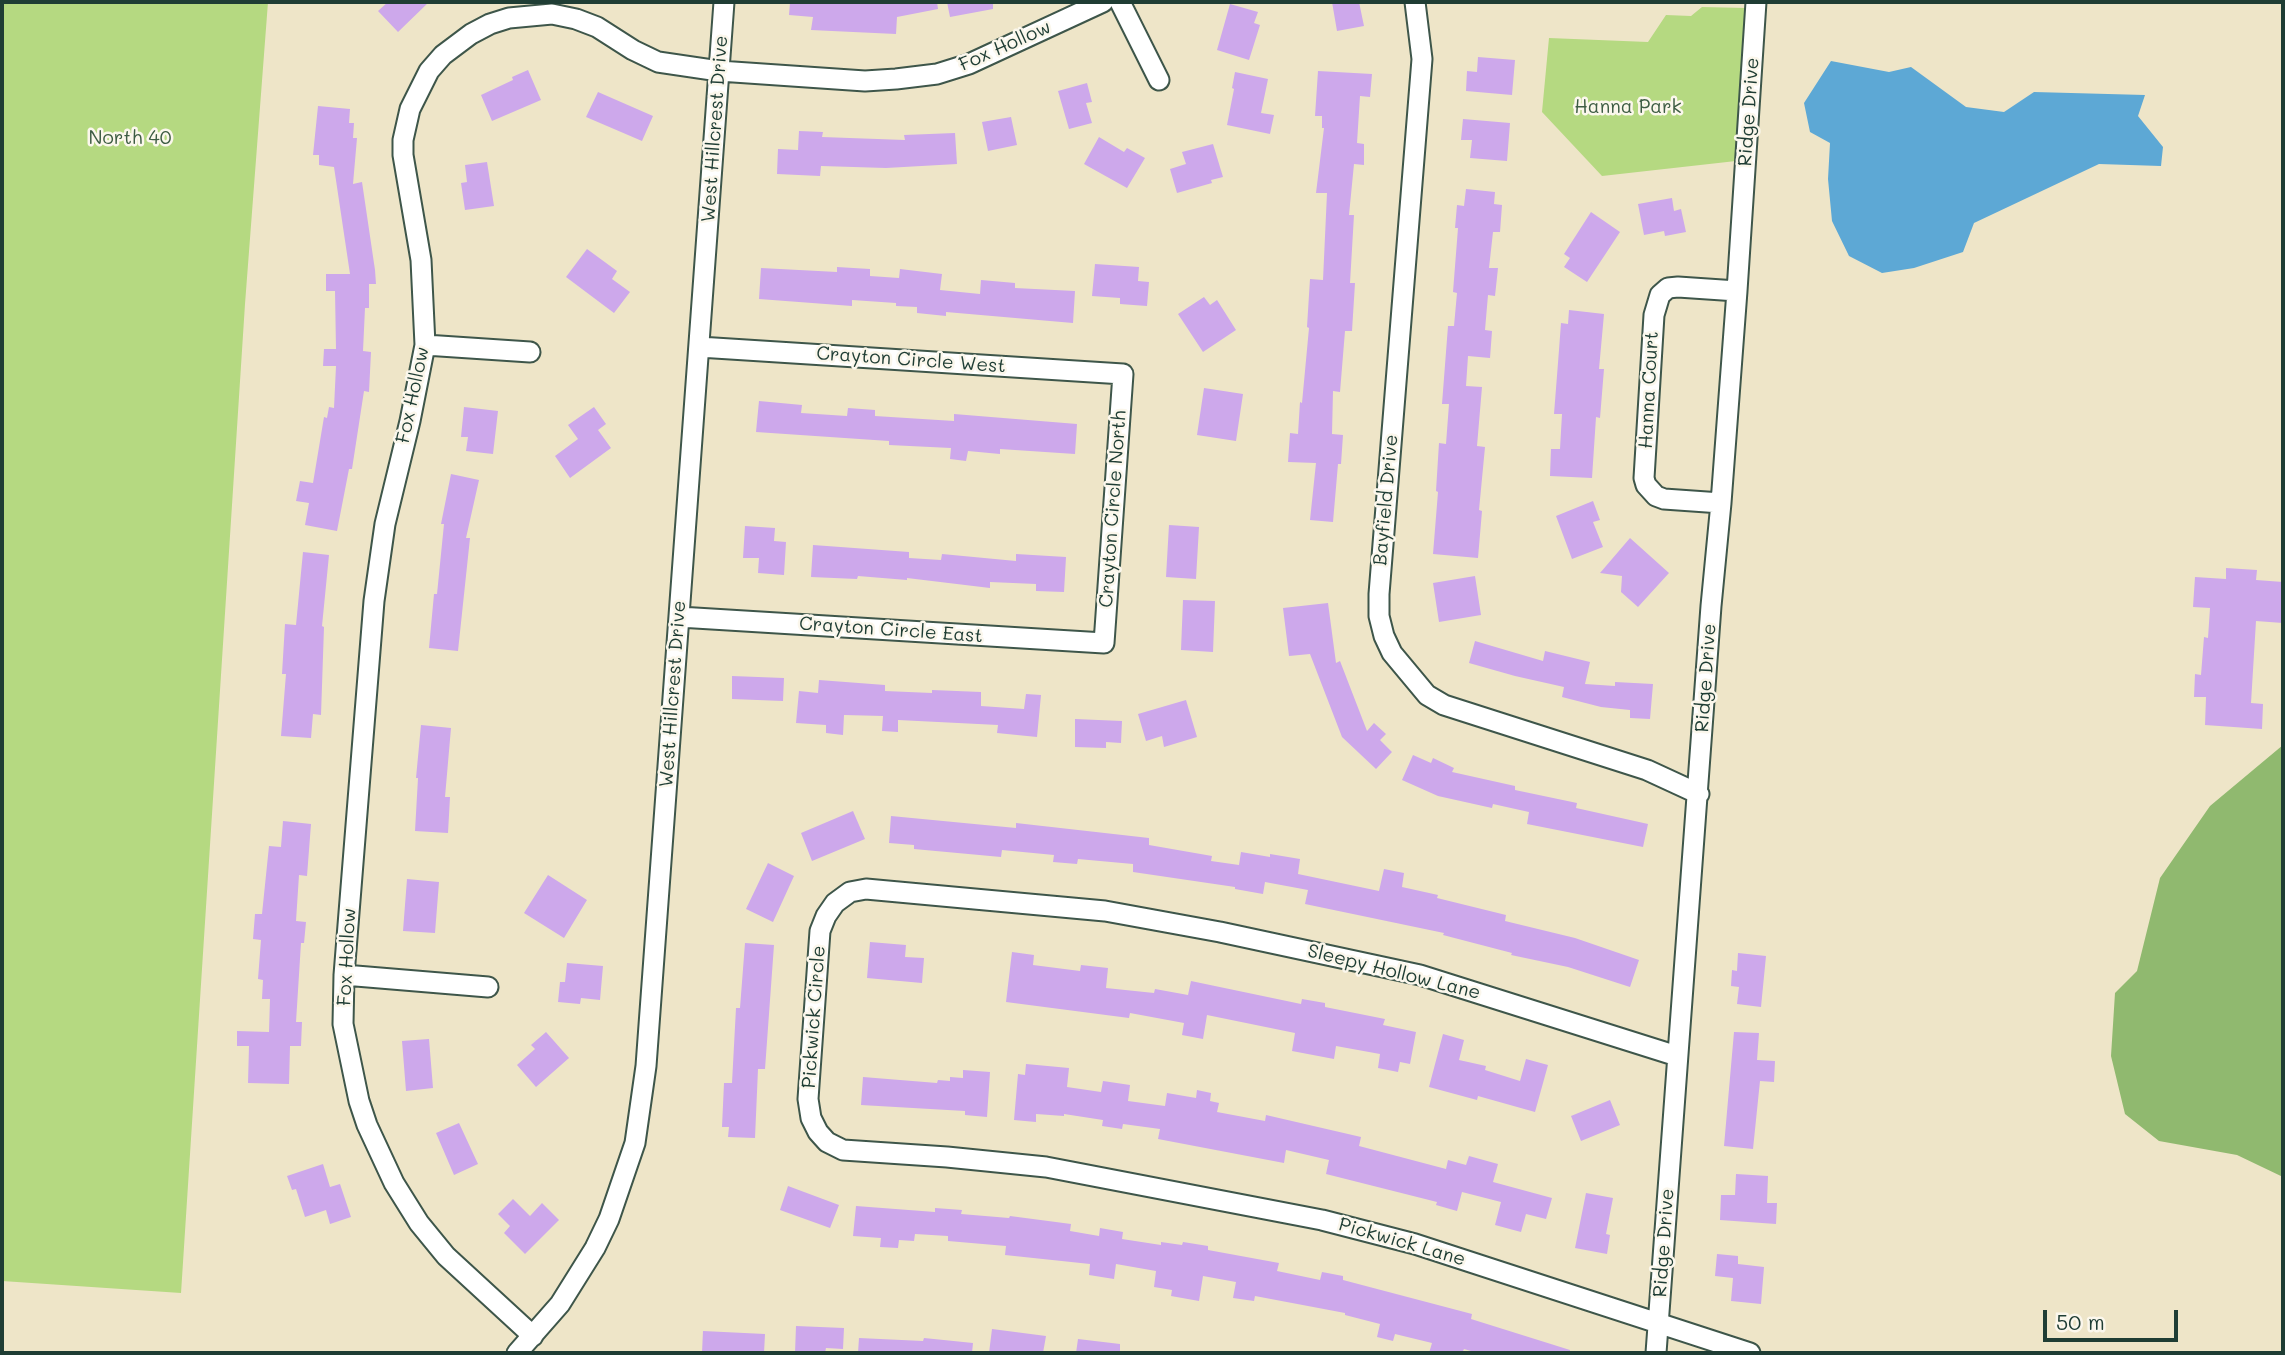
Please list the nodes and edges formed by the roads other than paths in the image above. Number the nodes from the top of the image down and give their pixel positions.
1 (724, 2) edge
2 (1103, 2) edge
3 (1120, 2) edge
4 (1415, 2) edge
5 (1756, 2) edge
6 (719, 71) junction
7 (1159, 80) dead end
8 (1737, 291) junction
9 (425, 345) junction
10 (699, 346) junction
11 (530, 352) dead end
12 (1123, 374) joint
13 (1721, 503) junction
14 (679, 617) junction
15 (1104, 643) joint
16 (1699, 794) junction
17 (1105, 911) joint
18 (344, 975) junction
19 (488, 987) dead end
20 (1677, 1056) junction
21 (1046, 1167) joint
22 (1658, 1322) junction
23 (533, 1336) junction
24 (517, 1353) edge
25 (1656, 1353) edge
26 (1750, 1353) edge

1 - 6 street, West Hillcrest Drive
2 - 6 street, Fox Hollow
3 - 7 street
4 - 16 street, Bayfield Drive
5 - 8 street, Ridge Drive
6 - 9 street, Fox Hollow
6 - 10 street, West Hillcrest Drive
8 - 13 street, Ridge Drive
8 - 13 street, Hanna Court
9 - 11 street
9 - 18 street, Fox Hollow
10 - 12 street, Crayton Circle West
10 - 14 street, West Hillcrest Drive
12 - 15 street, Crayton Circle North
13 - 16 street, Ridge Drive
14 - 15 street, Crayton Circle East
14 - 23 street, West Hillcrest Drive
16 - 20 street, Ridge Drive
17 - 20 street, Sleepy Hollow Lane
17 - 21 street, Pickwick Circle
18 - 19 street
18 - 23 street, Fox Hollow
20 - 22 street, Ridge Drive
21 - 22 street, Pickwick Lane
22 - 25 street, Ridge Drive
22 - 26 street, Pickwick Lane
23 - 24 street, West Hillcrest Drive

